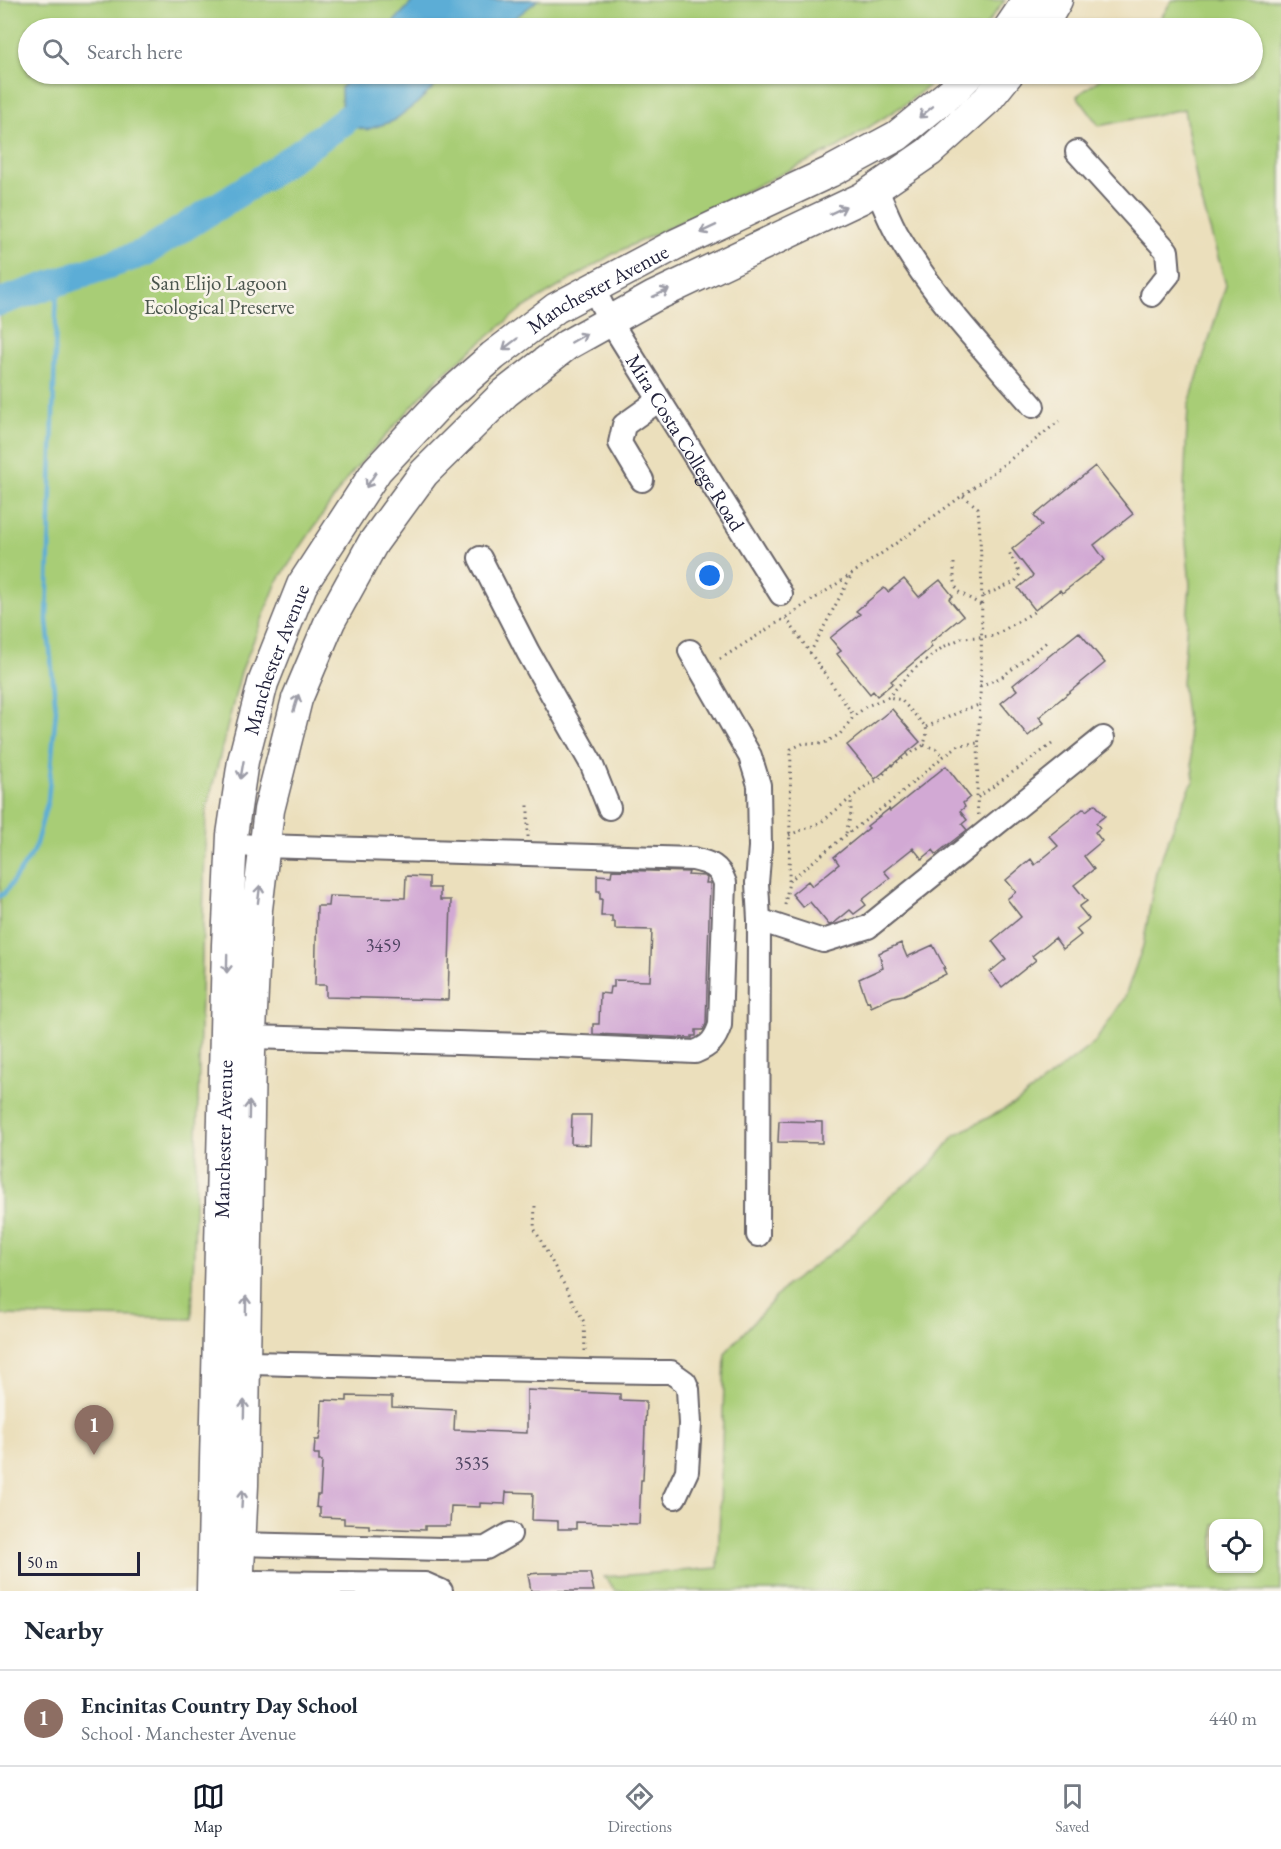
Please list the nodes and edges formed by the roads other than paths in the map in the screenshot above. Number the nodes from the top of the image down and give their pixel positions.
1 (1028, 0) edge
2 (1057, 0) edge
3 (1016, 18) edge
4 (1047, 18) edge
5 (960, 84) edge
6 (1000, 84) edge
7 (1077, 152) dead end
8 (876, 188) junction
9 (593, 288) junction
10 (1152, 295) dead end
11 (610, 321) junction
12 (659, 400) junction
13 (1033, 406) dead end
14 (642, 480) dead end
15 (480, 558) dead end
16 (782, 594) dead end
17 (690, 651) dead end
18 (1103, 738) dead end
19 (609, 808) dead end
20 (231, 845) junction
21 (265, 846) junction
22 (759, 920) junction
23 (251, 1037) junction
24 (758, 1235) dead end
25 (245, 1363) junction
26 (675, 1497) dead end
27 (510, 1534) dead end
28 (240, 1544) junction
29 (230, 1588) edge
30 (441, 1591) edge

1 - 3 main road
2 - 4 main road
5 -> 9 main road, Manchester Avenue
6 - 8 main road, Manchester Avenue
7 - 10 street
11 -> 8 main road, Manchester Avenue
8 - 13 street
9 - 11 street, Mira Costa College Road
9 -> 20 main road, Manchester Avenue
11 - 12 street, Mira Costa College Road
21 -> 11 main road, Manchester Avenue
12 - 14 street
12 - 16 street, Mira Costa College Road
15 - 19 street
17 - 22 street
18 - 22 street
20 - 21 street
20 -> 29 main road, Manchester Avenue
23 -> 21 main road, Manchester Avenue
21 - 23 street
22 - 24 street
25 -> 23 main road, Manchester Avenue
25 - 26 street
28 -> 25 main road, Manchester Avenue
27 - 28 street
28 - 29 main road, Manchester Avenue
29 - 30 street

